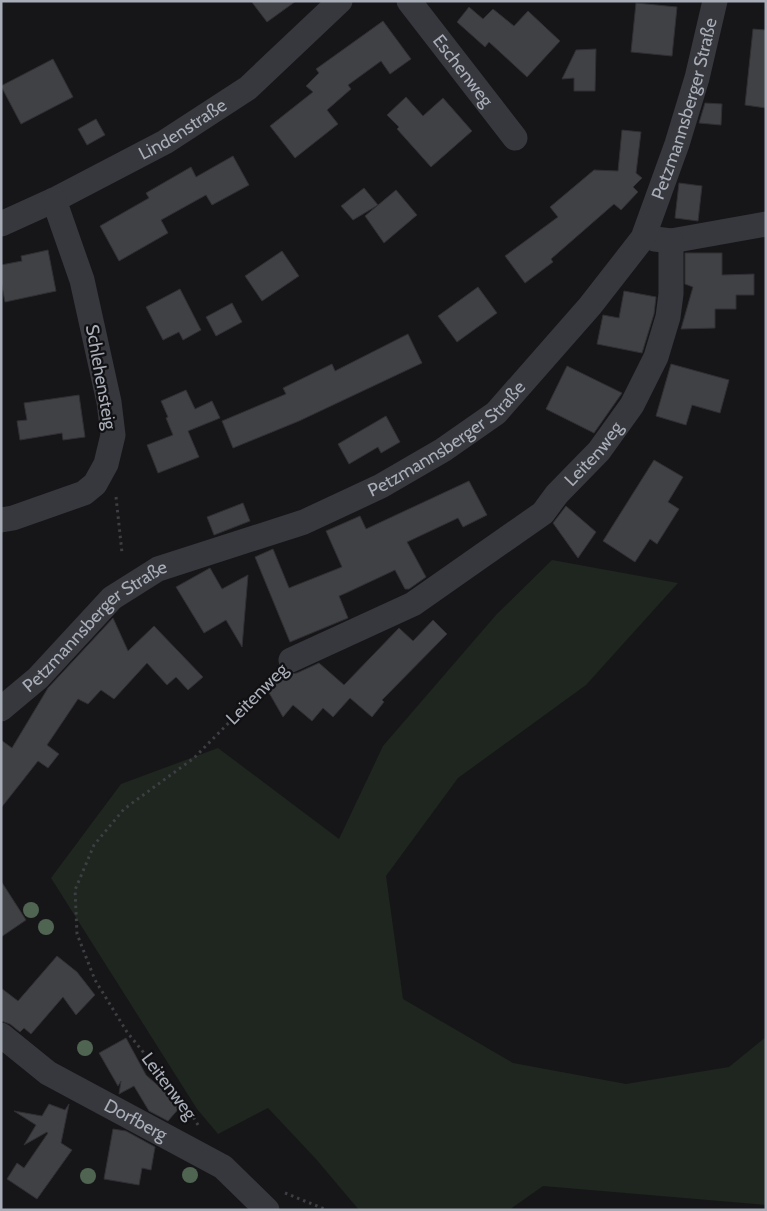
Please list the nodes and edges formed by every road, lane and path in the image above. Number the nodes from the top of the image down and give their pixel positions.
1 (340, 1) edge
2 (409, 1) edge
3 (715, 1) edge
4 (516, 138) dead end
5 (54, 200) junction
6 (1, 224) edge
7 (766, 224) edge
8 (643, 238) junction
9 (671, 241) junction
10 (106, 464) junction
11 (1, 520) edge
12 (122, 553) dead end
13 (291, 660) joint
14 (1, 708) edge
15 (1, 1035) edge
16 (200, 1128) dead end
17 (267, 1210) edge

1 - 5 street, Lindenstraße
2 - 4 street, Eschenweg
3 - 8 street, Petzmannsberger Straße
5 - 6 street, Lindenstraße
5 - 10 street, Schlehensteig
7 - 9 street
8 - 9 street
8 - 14 street, Petzmannsberger Straße
9 - 13 street, Leitenweg
10 - 11 street, Schlehensteig
10 - 12 path
13 - 16 path, Leitenweg
15 - 17 street, Dorfberg

